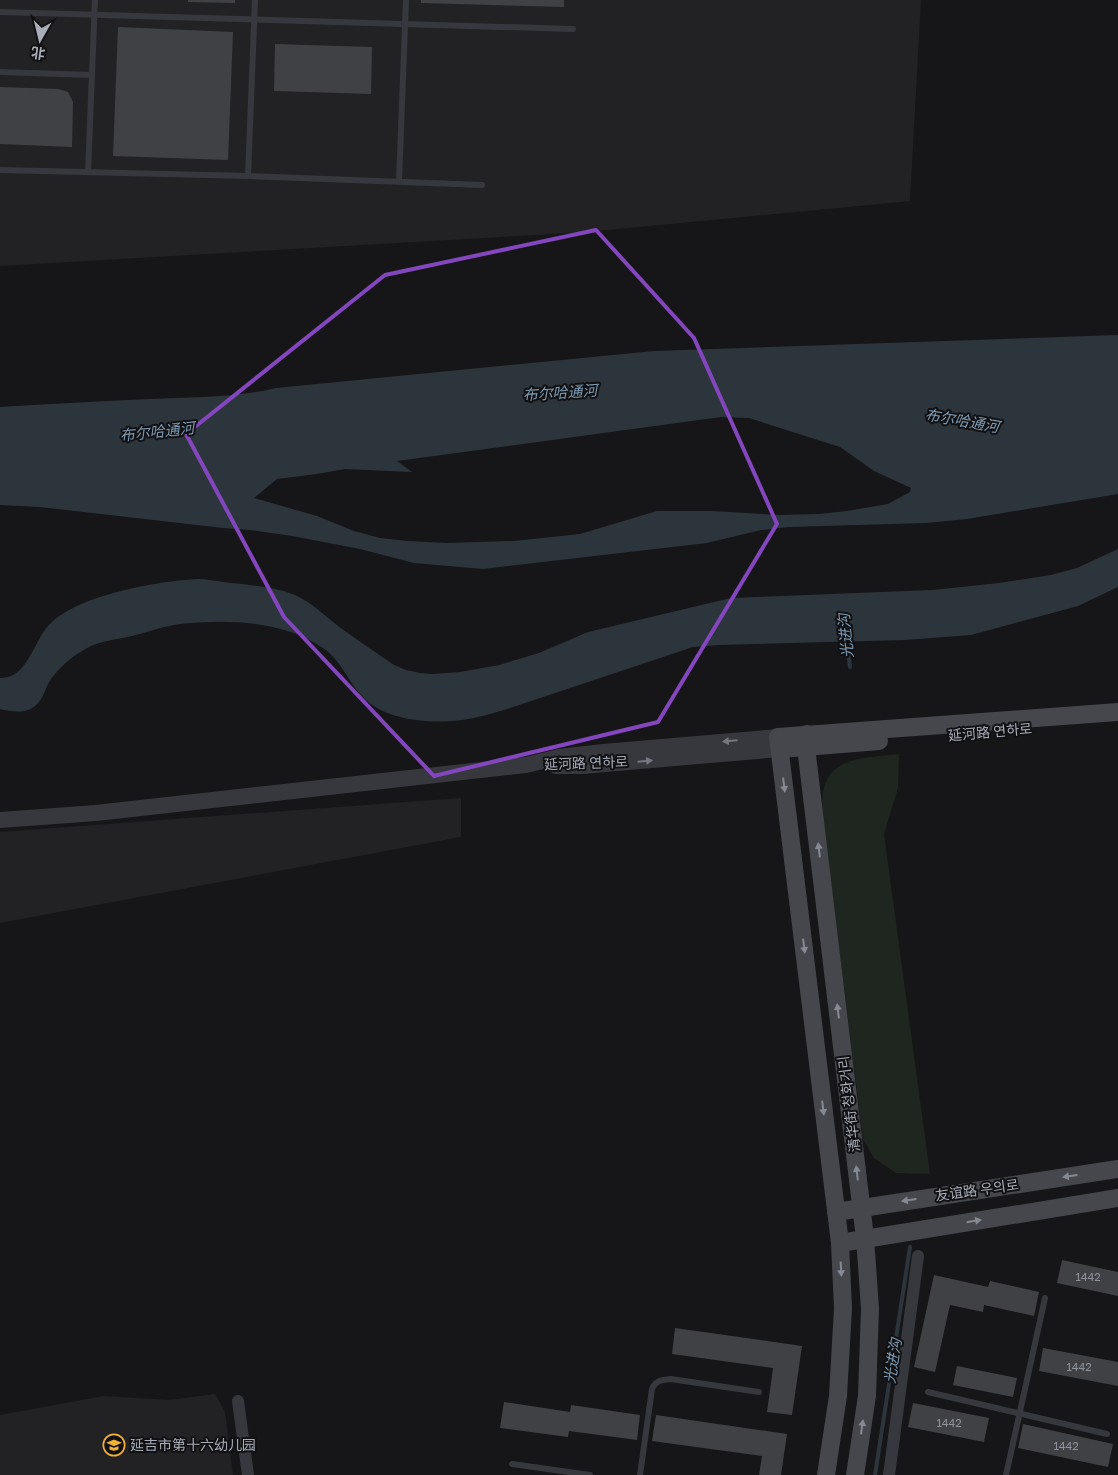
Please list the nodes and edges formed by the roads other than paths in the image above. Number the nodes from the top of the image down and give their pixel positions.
1 (95, 0) edge
2 (255, 0) edge
3 (406, 0) edge
4 (0, 12) edge
5 (94, 15) junction
6 (254, 20) junction
7 (405, 24) junction
8 (573, 29) dead end
9 (0, 72) edge
10 (92, 75) junction
11 (0, 170) edge
12 (88, 172) junction
13 (248, 176) junction
14 (400, 181) junction
15 (482, 184) dead end
16 (1118, 712) edge
17 (1118, 722) edge
18 (806, 740) junction
19 (779, 743) junction
20 (0, 820) edge
21 (1118, 1169) edge
22 (1118, 1198) edge
23 (861, 1207) junction
24 (836, 1212) junction
25 (865, 1238) junction
26 (840, 1243) junction
27 (918, 1256) dead end
28 (1045, 1298) dead end
29 (759, 1392) dead end
30 (928, 1392) dead end
31 (238, 1401) dead end
32 (1019, 1413) junction
33 (1107, 1434) dead end
34 (512, 1464) dead end
35 (248, 1475) edge
36 (590, 1475) edge
37 (640, 1475) edge
38 (826, 1475) edge
39 (855, 1475) edge
40 (889, 1475) edge
41 (1006, 1475) edge

1 - 5 lane
2 - 6 lane
3 - 7 lane
4 - 5 lane
5 - 6 lane
5 - 10 lane
6 - 7 lane
6 - 13 lane
7 - 8 lane
7 - 14 lane
9 - 10 lane
10 - 12 lane
11 - 12 lane
12 - 13 lane
13 - 14 lane
14 - 15 lane
16 - 18 main road, 延河路 연하로
17 - 18 main road, 延河路 연하로
18 - 19 main road, 延河路 연하로
23 -> 18 main road, 清华街 청화거리
19 - 20 street, 延河路 연하로
19 -> 24 main road, 清华街 청화거리
21 -> 23 main road, 友谊路 우의로
25 -> 22 main road
23 - 24 main road, 友谊路 우의로
23 - 25 main road, 清华街 청화거리
24 - 26 main road, 清华街 청화거리
25 - 26 main road
39 -> 25 main road, 清华街 청화거리
26 -> 38 main road, 清华街 청화거리
27 - 40 street
28 - 32 lane
29 - 37 lane
30 - 32 lane
31 - 35 street
32 - 33 lane
32 - 41 lane
34 - 36 lane

